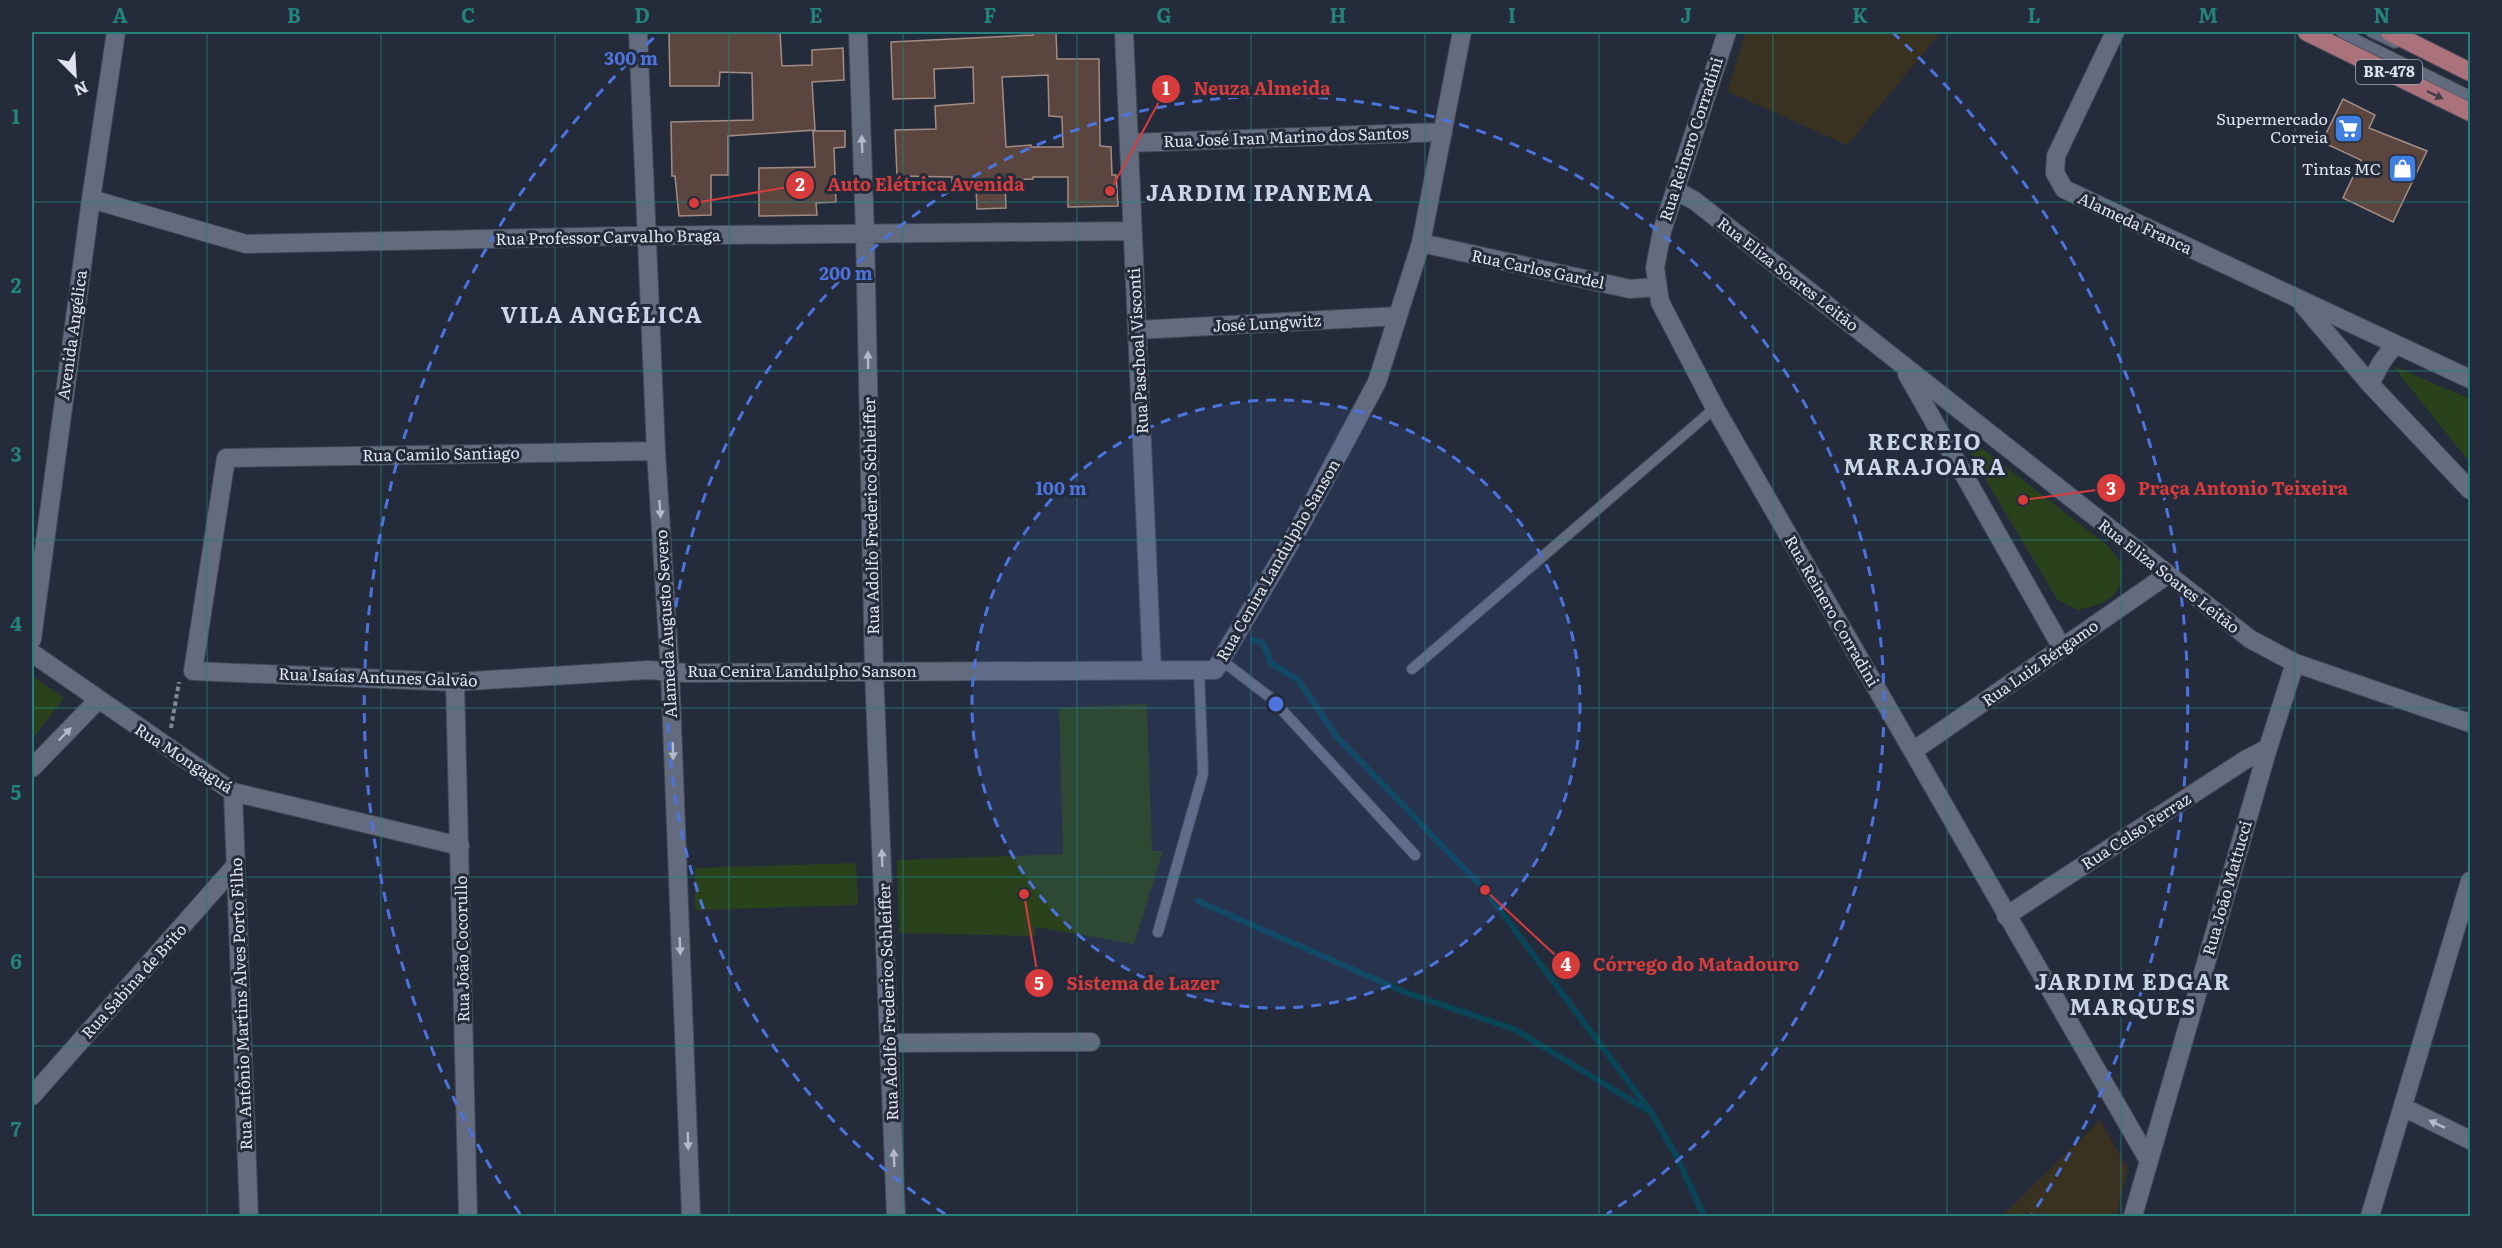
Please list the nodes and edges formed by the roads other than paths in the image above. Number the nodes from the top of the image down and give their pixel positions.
1 (116, 32) edge
2 (638, 32) edge
3 (858, 32) edge
4 (1125, 32) edge
5 (1462, 32) edge
6 (1726, 32) edge
7 (2115, 32) edge
8 (2307, 32) edge
9 (2341, 32) edge
10 (2372, 32) edge
11 (2390, 32) edge
12 (2470, 72) edge
13 (2470, 80) edge
14 (2470, 96) edge
15 (2470, 112) edge
16 (1443, 132) junction
17 (1129, 143) junction
18 (1675, 190) junction
19 (91, 199) junction
20 (1132, 231) junction
21 (865, 233) junction
22 (647, 237) junction
23 (1421, 243) junction
24 (1656, 287) junction
25 (2298, 299) junction
26 (1398, 316) junction
27 (1137, 330) junction
28 (2395, 344) junction
29 (1902, 364) junction
30 (2470, 379) edge
31 (2370, 384) junction
32 (1715, 408) junction
33 (656, 451) junction
34 (2470, 490) edge
35 (2168, 574) junction
36 (32, 639) edge
37 (2062, 648) junction
38 (32, 654) edge
39 (1221, 660) junction
40 (2295, 663) junction
41 (1412, 669) dead end
42 (1152, 670) junction
43 (1199, 670) junction
44 (193, 671) joint
45 (874, 671) junction
46 (670, 672) junction
47 (455, 682) junction
48 (98, 700) junction
49 (2470, 723) edge
50 (2268, 748) junction
51 (1913, 751) junction
52 (32, 768) edge
53 (233, 792) junction
54 (460, 846) junction
55 (1415, 855) dead end
56 (236, 865) junction
57 (2470, 887) edge
58 (2006, 916) junction
59 (1158, 932) dead end
60 (1091, 1042) dead end
61 (889, 1043) junction
62 (32, 1096) edge
63 (2403, 1107) junction
64 (2470, 1140) edge
65 (2149, 1161) junction
66 (249, 1216) edge
67 (468, 1216) edge
68 (691, 1216) edge
69 (896, 1216) edge
70 (2133, 1216) edge
71 (2370, 1216) edge

1 - 19 street, Avenida Angélica
2 - 22 street, Alameda Augusto Severo
21 -> 3 street, Rua Adolfo Frederico Schleiffer
4 - 17 street, Rua Paschoal Visconti
5 - 16 street, Rua Cenira Landulpho Sanson
6 - 18 street, Rua Reinero Corradini
7 - 25 street, Alameda Franca
8 -> 15 main road, BR-478
9 - 14 lane
10 - 13 lane
11 - 12 main road, BR-478
16 - 17 street, Rua José Iran Marino dos Santos
16 - 23 street, Rua Cenira Landulpho Sanson
17 - 20 street, Rua Paschoal Visconti
18 - 24 street, Rua Reinero Corradini
18 - 29 street, Rua Eliza Soares Leitão
19 - 22 street, Rua Professor Carvalho Braga
19 - 36 street, Avenida Angélica
20 - 21 street, Rua Professor Carvalho Braga
20 - 27 street, Rua Paschoal Visconti
21 - 22 street, Rua Professor Carvalho Braga
45 -> 21 street, Rua Adolfo Frederico Schleiffer
22 - 33 street, Alameda Augusto Severo
23 - 24 street, Rua Carlos Gardel
23 - 26 street, Rua Cenira Landulpho Sanson
24 - 32 street, Rua Reinero Corradini
25 - 28 street, Alameda Franca
25 - 31 street, Alameda Franca
26 - 27 street, José Lungwitz
26 - 39 street, Rua Cenira Landulpho Sanson
27 - 42 street, Rua Paschoal Visconti
28 - 30 street, Alameda Franca
28 - 31 street
29 - 35 street, Rua Eliza Soares Leitão
29 - 37 street
31 - 34 street, Alameda Franca
32 - 41 lane
32 - 51 street, Rua Reinero Corradini
33 - 44 street, Rua Camilo Santiago
33 -> 46 street, Alameda Augusto Severo
35 - 37 street, Rua Luiz Bérgamo
35 - 40 street, Rua Eliza Soares Leitão
37 - 51 street, Rua Luiz Bérgamo
38 - 48 street, Rua Mongaguá
39 - 43 street, Rua Cenira Landulpho Sanson
39 - 55 lane
40 - 49 street, Rua Eliza Soares Leitão
40 - 50 street, Rua João Mattucci
42 - 43 street, Rua Cenira Landulpho Sanson
42 - 45 street, Rua Cenira Landulpho Sanson
43 - 59 lane
44 - 47 street, Rua Isaías Antunes Galvão
45 - 46 street, Rua Cenira Landulpho Sanson
61 -> 45 street, Rua Adolfo Frederico Schleiffer
46 - 47 street, Rua Isaías Antunes Galvão
46 -> 68 street, Alameda Augusto Severo
47 - 54 street, Rua João Cocorullo
52 -> 48 street
48 - 53 street, Rua Mongaguá
50 - 58 street, Rua Celso Ferraz
50 - 65 street, Rua João Mattucci
51 - 58 street, Rua Reinero Corradini
53 - 54 street, Rua Mongaguá
53 - 56 street, Rua Antônio Martins Alves Porto Filho
54 - 67 street, Rua João Cocorullo
56 - 62 street, Rua Sabina de Brito
56 - 66 street, Rua Antônio Martins Alves Porto Filho
57 - 63 street
58 - 65 street, Rua Reinero Corradini
60 - 61 street
69 -> 61 street, Rua Adolfo Frederico Schleiffer
64 -> 63 street
63 - 71 street
65 - 70 street, Rua João Mattucci

